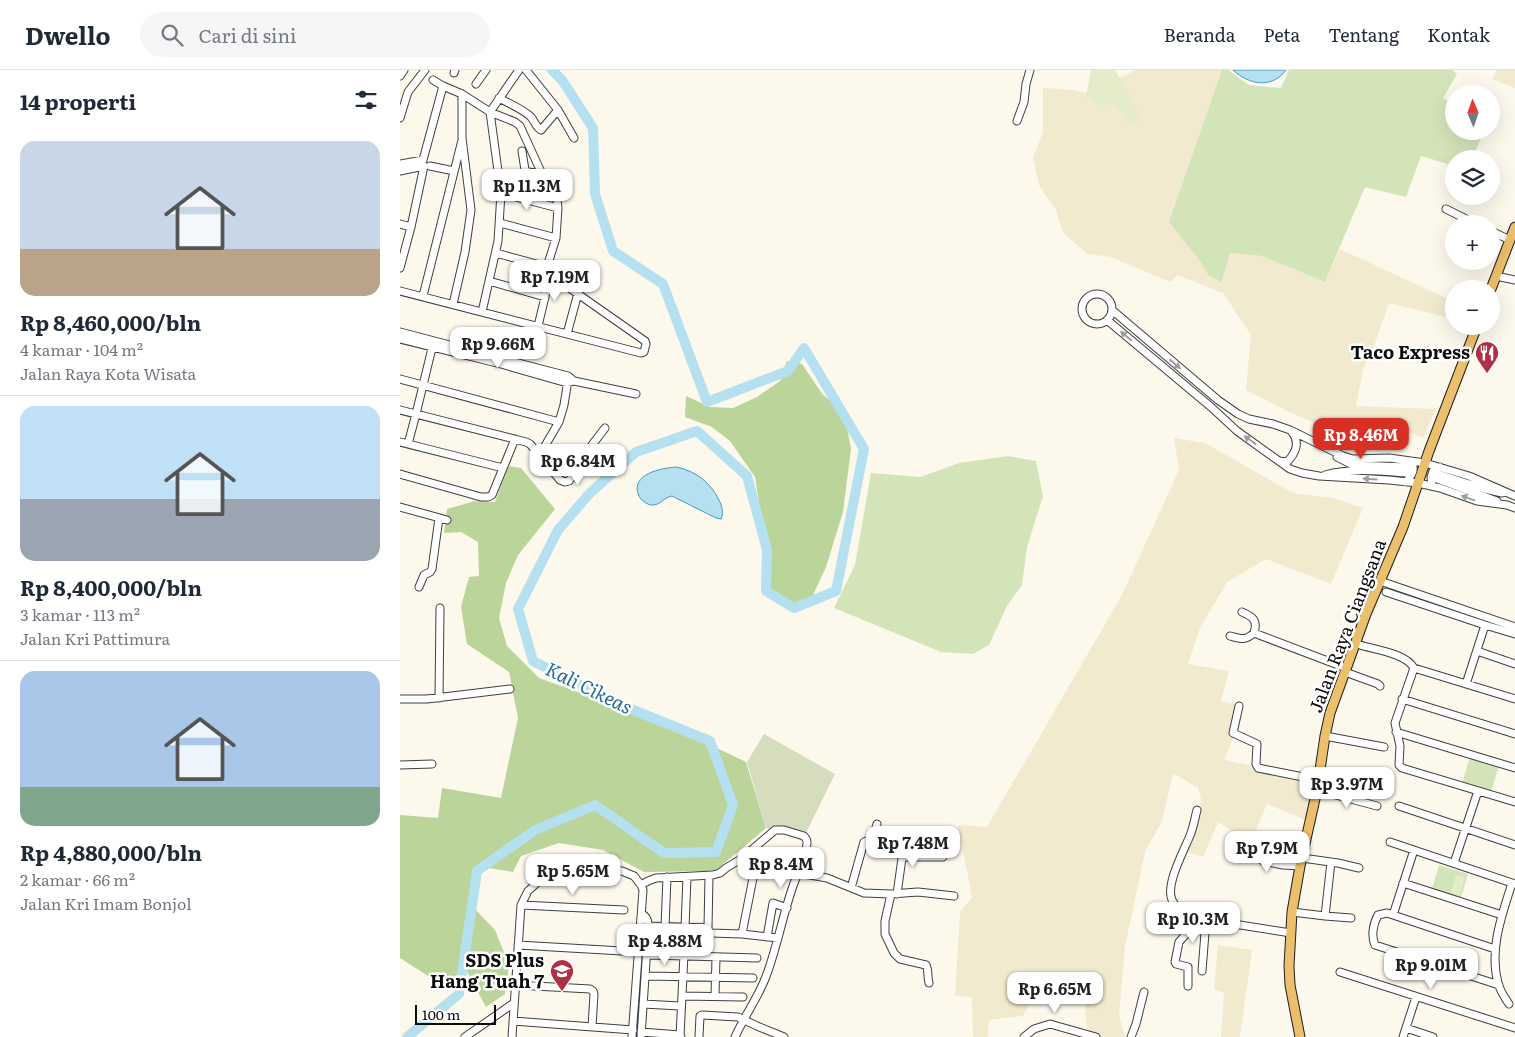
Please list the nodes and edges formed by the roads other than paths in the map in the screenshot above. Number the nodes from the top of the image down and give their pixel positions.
1 (404, 70) edge
2 (425, 70) edge
3 (486, 70) edge
4 (519, 70) edge
5 (526, 70) edge
6 (1030, 70) edge
7 (400, 76) edge
8 (433, 80) dead end
9 (476, 84) dead end
10 (443, 86) junction
11 (462, 94) junction
12 (499, 98) junction
13 (401, 109) edge
14 (558, 110) junction
15 (490, 112) junction
16 (400, 118) edge
17 (1018, 121) dead end
18 (462, 138) junction
19 (574, 138) dead end
20 (522, 151) dead end
21 (400, 164) edge
22 (430, 166) dead end
23 (400, 171) edge
24 (454, 171) junction
25 (542, 174) junction
26 (501, 193) junction
27 (558, 208) junction
28 (1446, 209) dead end
29 (1458, 215) edge
30 (500, 223) junction
31 (400, 224) edge
32 (411, 227) junction
33 (1515, 227) edge
34 (1500, 235) edge
35 (556, 238) junction
36 (1510, 240) junction
37 (496, 253) junction
38 (401, 258) edge
39 (400, 268) edge
40 (548, 270) junction
41 (1496, 276) junction
42 (1494, 280) edge
43 (1515, 280) edge
44 (489, 281) junction
45 (400, 290) edge
46 (578, 293) junction
47 (423, 296) junction
48 (544, 297) junction
49 (453, 304) junction
50 (1112, 310) junction
51 (482, 312) junction
52 (1107, 320) junction
53 (538, 326) junction
54 (400, 332) edge
55 (567, 334) junction
56 (1474, 335) edge
57 (400, 339) edge
58 (433, 344) junction
59 (400, 380) edge
60 (570, 380) junction
61 (424, 386) junction
62 (636, 394) dead end
63 (400, 410) edge
64 (416, 414) junction
65 (559, 422) junction
66 (605, 428) dead end
67 (1299, 437) junction
68 (515, 439) junction
69 (404, 443) edge
70 (539, 456) junction
71 (1425, 463) junction
72 (1285, 464) junction
73 (1408, 467) junction
74 (502, 468) junction
75 (1438, 473) junction
76 (400, 474) edge
77 (1319, 476) junction
78 (1405, 482) junction
79 (1418, 484) junction
80 (1432, 486) junction
81 (1515, 496) edge
82 (1507, 504) junction
83 (400, 507) edge
84 (1515, 508) edge
85 (439, 518) junction
86 (447, 520) dead end
87 (1380, 581) junction
88 (419, 588) dead end
89 (1386, 592) dead end
90 (440, 608) dead end
91 (1242, 612) dead end
92 (1485, 625) junction
93 (1515, 627) edge
94 (1254, 634) junction
95 (1515, 634) edge
96 (1230, 636) dead end
97 (1360, 645) dead end
98 (1477, 651) junction
99 (1515, 664) edge
100 (1414, 668) junction
101 (1345, 670) junction
102 (1466, 684) junction
103 (1380, 686) dead end
104 (510, 689) dead end
105 (439, 698) junction
106 (400, 699) edge
107 (1402, 699) junction
108 (1515, 699) edge
109 (1239, 706) dead end
110 (1396, 732) junction
111 (1515, 734) edge
112 (1325, 736) junction
113 (1384, 747) dead end
114 (432, 764) dead end
115 (400, 765) edge
116 (1515, 768) edge
117 (1318, 780) junction
118 (1317, 790) junction
119 (1478, 790) junction
120 (1515, 802) edge
121 (1377, 806) dead end
122 (1399, 806) dead end
123 (1197, 810) dead end
124 (877, 824) dead end
125 (1466, 828) junction
126 (1390, 842) dead end
127 (1515, 845) edge
128 (1247, 848) dead end
129 (1414, 850) junction
130 (943, 857) dead end
131 (1301, 862) junction
132 (1331, 862) junction
133 (1454, 863) junction
134 (1359, 868) dead end
135 (799, 873) junction
136 (708, 876) junction
137 (668, 877) junction
138 (687, 877) junction
139 (753, 878) dead end
140 (1403, 883) junction
141 (1513, 883) edge
142 (641, 885) junction
143 (851, 888) junction
144 (894, 894) junction
145 (954, 896) dead end
146 (521, 905) junction
147 (787, 908) junction
148 (624, 910) dead end
149 (1292, 912) junction
150 (642, 914) junction
151 (1393, 915) junction
152 (1502, 915) junction
153 (1325, 916) junction
154 (1189, 917) junction
155 (1351, 918) dead end
156 (1206, 920) junction
157 (665, 926) junction
158 (648, 928) junction
159 (685, 930) junction
160 (1291, 933) junction
161 (742, 934) junction
162 (767, 937) junction
163 (778, 938) junction
164 (518, 945) junction
165 (1495, 948) junction
166 (622, 951) dead end
167 (647, 955) junction
168 (686, 956) junction
169 (716, 957) junction
170 (757, 958) dead end
171 (1202, 971) dead end
172 (1340, 972) dead end
173 (646, 976) junction
174 (684, 977) junction
175 (716, 978) junction
176 (753, 978) dead end
177 (929, 983) dead end
178 (516, 984) junction
179 (1498, 985) junction
180 (1188, 986) dead end
181 (1144, 992) dead end
182 (682, 996) junction
183 (715, 996) junction
184 (743, 997) dead end
185 (1416, 997) junction
186 (514, 1003) junction
187 (643, 1004) junction
188 (1509, 1004) dead end
189 (680, 1006) junction
190 (743, 1019) junction
191 (513, 1021) junction
192 (592, 1027) junction
193 (1406, 1028) junction
194 (1515, 1028) edge
195 (637, 1034) edge
196 (680, 1036) edge
197 (465, 1037) edge
198 (512, 1037) edge
199 (700, 1037) edge
200 (735, 1037) edge
201 (784, 1037) edge
202 (1024, 1037) edge
203 (1096, 1037) edge
204 (1131, 1037) edge
205 (1300, 1037) edge
206 (1403, 1037) edge
207 (1432, 1037) edge

1 - 7 street
2 - 13 street
3 - 9 street
4 - 12 street
5 - 14 street
6 - 17 street
8 - 10 street
10 - 11 street
10 - 21 street
11 - 15 street
11 - 18 street
12 - 14 street
12 - 15 street
13 - 16 street
14 - 19 street
15 - 25 street
15 - 26 street
18 - 24 street
18 - 49 street
20 - 25 street
22 - 24 street
23 - 32 street
24 - 47 street
25 - 27 street
26 - 27 street
26 - 30 street
27 - 35 street
28 - 29 street
30 - 35 street
30 - 37 street
31 - 32 street
32 - 38 street
33 - 36 main road
34 - 36 street
35 - 40 street
36 - 41 main road
37 - 40 street
37 - 44 street
38 - 39 street
40 - 46 street
40 - 48 street
41 - 42 main road
41 - 43 street
44 - 48 street
44 - 51 street
45 - 47 street
46 - 55 street
46 - 55 street
47 - 49 street
48 - 53 street
49 - 51 street
50 - 52 street
50 - 52 street
50 -> 67 street
51 - 53 street
72 -> 52 street
53 - 55 street
54 - 58 street
56 - 71 main road, Jalan Raya Ciangsana
57 - 58 street
58 - 60 street
58 - 61 street
59 - 61 street
60 - 62 street
60 - 65 street
61 - 64 street
61 - 65 street
63 - 64 street
64 - 68 street
64 - 69 street
65 - 70 street
66 - 70 street
67 - 72 street
67 - 73 street
68 - 70 street
68 - 74 street
69 - 74 street
71 - 73 street
71 - 75 street
71 - 79 main road, Jalan Raya Ciangsana
72 - 77 street
73 - 77 street
73 - 78 street
74 - 76 street
75 - 80 street
75 - 81 street
75 - 82 street
78 -> 77 street
78 - 79 street
79 - 80 street
79 - 87 main road, Jalan Raya Ciangsana
82 -> 80 street
82 - 84 street
83 - 85 street
85 - 86 street
85 - 88 street
87 - 93 street
87 - 101 main road, Jalan Raya Ciangsana
89 - 92 street
90 - 105 street
91 - 94 street
92 - 95 street
92 - 98 street
94 - 96 street
94 - 101 street
97 - 100 street
98 - 99 street
98 - 102 street
100 - 102 street
100 - 107 street
101 - 103 street
101 - 112 main road, Jalan Raya Ciangsana
102 - 108 street
104 - 105 street
105 - 106 street
107 - 110 street
107 - 111 street
109 - 117 street
110 - 116 street
110 - 119 street
112 - 113 street
112 - 117 main road, Jalan Raya Ciangsana
114 - 115 street
117 - 118 main road, Jalan Raya Ciangsana
118 - 121 street
118 - 131 main road, Jalan Raya Ciangsana
119 - 120 street
119 - 125 street
122 - 125 street
123 - 154 street
124 - 143 street
125 - 127 street
125 - 133 street
126 - 129 street
128 - 131 street
129 - 133 street
129 - 140 street
130 - 144 street
131 - 132 street
131 - 149 main road, Jalan Raya Ciangsana
132 - 134 street
132 - 153 street
133 - 141 street
135 - 136 street
135 - 143 street
135 - 147 street
136 - 138 street
136 - 159 street
137 - 138 street
137 - 142 street
137 - 157 street
138 - 159 street
139 - 161 street
140 - 151 street
140 - 152 street
141 - 152 street
142 - 146 street
142 - 150 street
143 - 144 street
144 - 145 street
144 - 177 street
146 - 148 street
146 - 164 street
147 - 162 street
147 - 163 street
149 - 153 street
149 - 160 main road, Jalan Raya Ciangsana
150 - 158 street
150 - 195 street
151 - 165 street
151 - 179 street
152 - 165 street
153 - 155 street
154 - 156 street
154 - 180 street
156 - 160 street
156 - 171 street
157 - 158 street
157 - 159 street
158 - 159 street
158 - 167 street
159 - 161 street
159 - 168 street
160 - 205 main road, Jalan Raya Ciangsana
161 - 162 street
162 - 163 street
163 - 190 street
164 - 166 street
164 - 178 street
165 - 179 street
167 - 168 street
167 - 173 street
168 - 169 street
168 - 174 street
169 - 170 street
169 - 175 street
172 - 185 street
173 - 174 street
173 - 187 street
174 - 175 street
174 - 182 street
175 - 176 street
175 - 183 street
178 - 186 street
178 - 192 street
179 - 188 street
181 - 204 street
182 - 183 street
182 - 189 street
183 - 184 street
185 - 193 street
185 - 194 street
186 - 191 street
186 - 197 street
187 - 189 street
187 - 195 street
189 - 196 street
190 - 199 street
190 - 200 street
190 - 201 street
191 - 192 street
191 - 198 street
192 - 195 street
193 - 206 street
193 - 207 street
195 - 196 street
202 - 203 street

